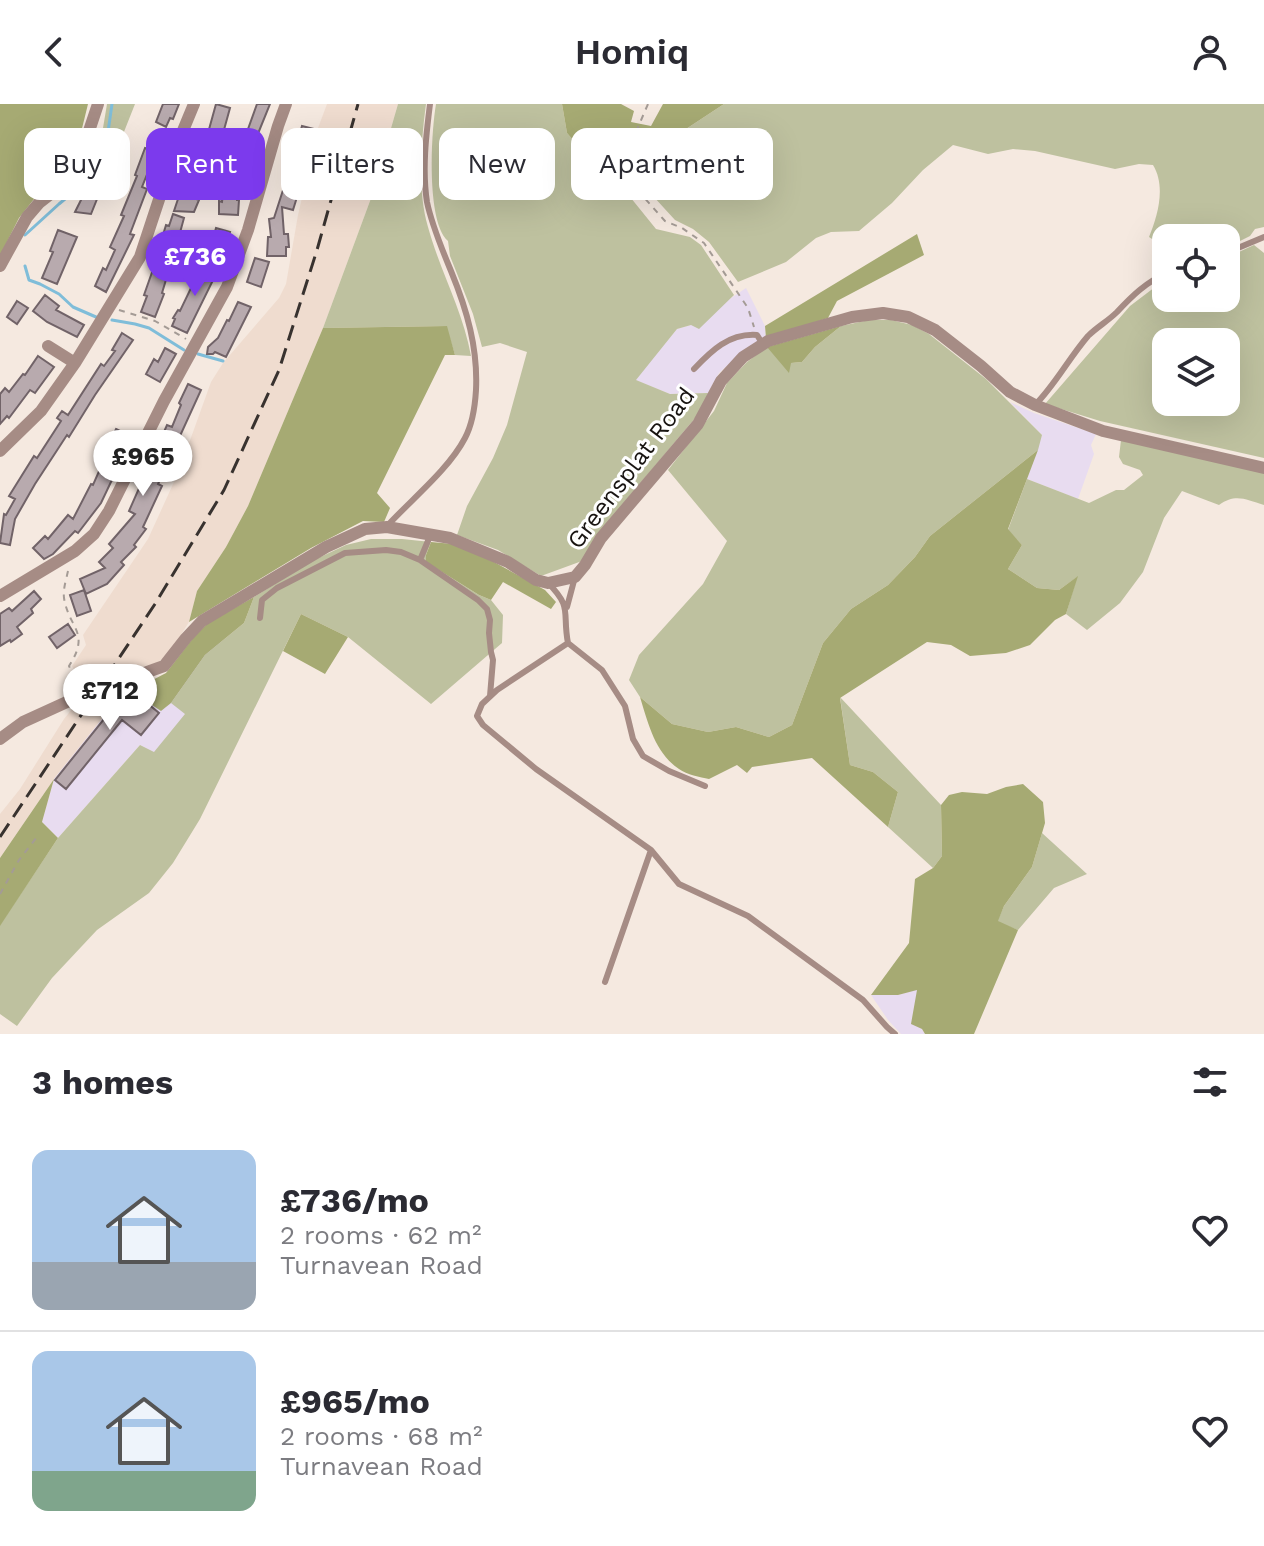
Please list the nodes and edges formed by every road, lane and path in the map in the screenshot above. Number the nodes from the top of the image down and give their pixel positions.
1 (98, 104) edge
2 (194, 104) edge
3 (430, 104) edge
4 (648, 104) edge
5 (290, 107) edge
6 (1264, 237) edge
7 (1240, 247) edge
8 (0, 266) edge
9 (1152, 281) edge
10 (128, 312) dead end
11 (760, 340) junction
12 (196, 344) junction
13 (48, 346) dead end
14 (75, 363) junction
15 (694, 369) dead end
16 (1035, 405) junction
17 (0, 451) edge
18 (1264, 468) edge
19 (387, 527) junction
20 (430, 536) junction
21 (62, 559) junction
22 (420, 560) junction
23 (575, 577) junction
24 (548, 583) junction
25 (0, 596) edge
26 (567, 607) junction
27 (260, 618) dead end
28 (568, 643) junction
29 (84, 695) junction
30 (490, 696) junction
31 (0, 739) edge
32 (705, 786) dead end
33 (37, 837) dead end
34 (651, 850) junction
35 (0, 894) edge
36 (605, 982) dead end
37 (895, 1034) edge

1 - 8 street
2 - 14 street
3 - 19 lane
4 - 11 path
5 - 12 street
6 - 7 lane
9 - 16 lane
10 - 12 path
11 - 15 lane
11 - 16 street, Greensplat Road
11 - 23 street, Greensplat Road
12 - 21 street
13 - 14 street
14 - 17 street
16 - 18 street, Greensplat Road
19 - 20 street
19 - 29 street
20 - 22 lane
20 - 24 street
21 - 25 street
21 - 29 path
22 - 27 lane
22 - 30 lane
23 - 24 street, Greensplat Road
23 - 26 lane
24 - 26 lane
26 - 28 lane
28 - 30 lane
28 - 32 lane
29 - 31 street
30 - 34 lane
33 - 35 path
34 - 36 lane
34 - 37 lane

